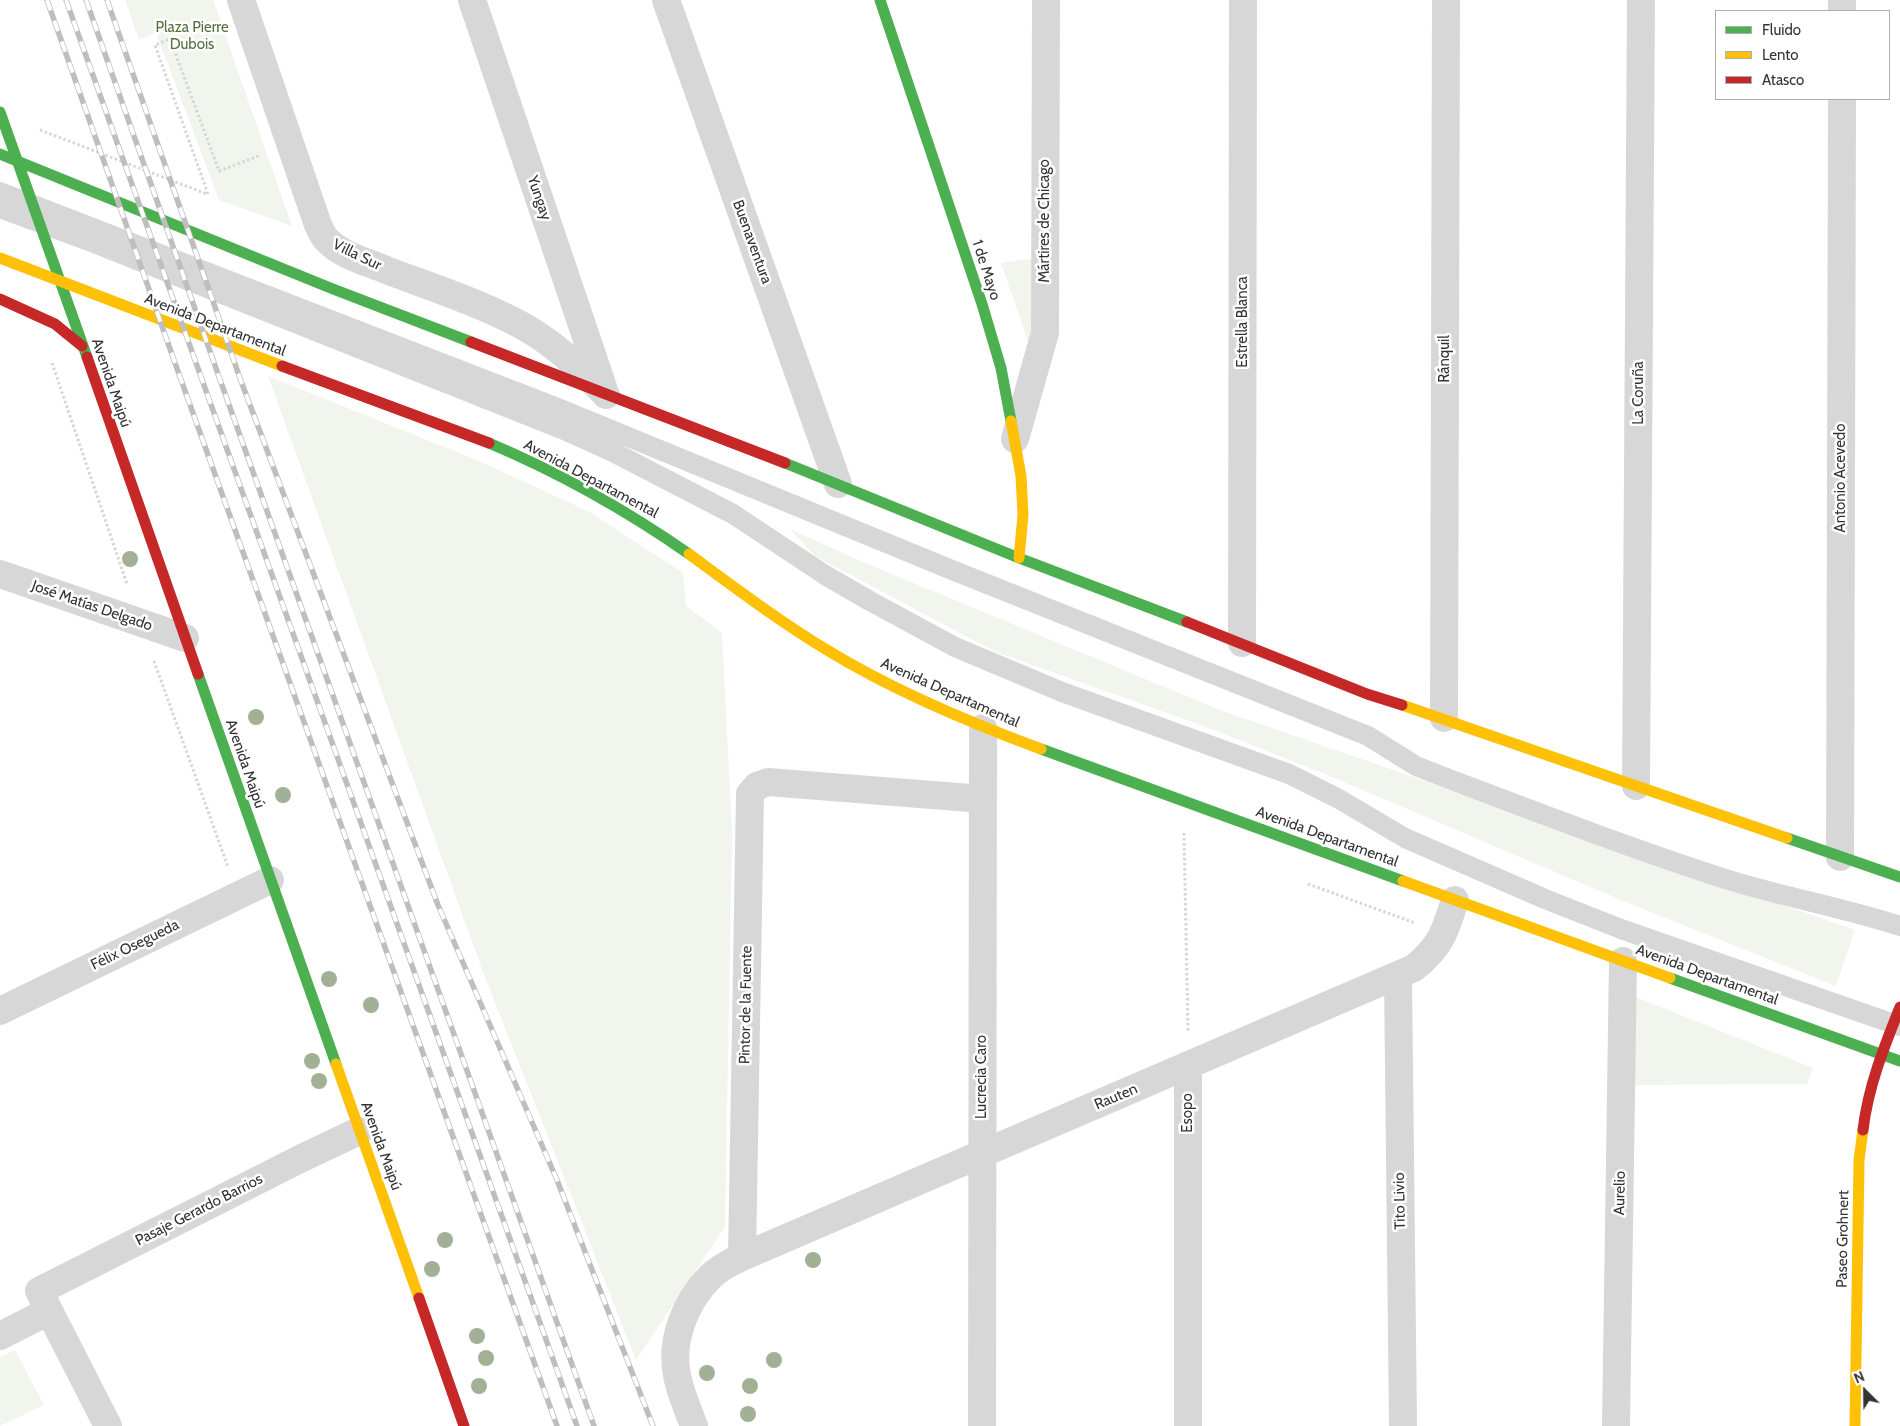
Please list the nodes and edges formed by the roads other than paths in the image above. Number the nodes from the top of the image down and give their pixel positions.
1 (241, 0) edge
2 (472, 0) edge
3 (666, 0) edge
4 (880, 0) edge
5 (1046, 0) edge
6 (1243, 0) edge
7 (1446, 0) edge
8 (1641, 0) edge
9 (1842, 100) edge
10 (0, 112) edge
11 (0, 154) edge
12 (0, 192) edge
13 (0, 208) edge
14 (0, 258) edge
15 (0, 299) edge
16 (82, 346) junction
17 (606, 395) junction
18 (1015, 439) junction
19 (838, 484) junction
20 (1019, 558) junction
21 (0, 574) edge
22 (185, 638) junction
23 (1242, 643) junction
24 (1444, 718) junction
25 (983, 728) junction
26 (1636, 786) junction
27 (983, 799) junction
28 (1840, 857) junction
29 (1900, 877) edge
30 (270, 880) junction
31 (1455, 900) junction
32 (1900, 926) edge
33 (1623, 961) junction
34 (1398, 976) junction
35 (0, 1011) edge
36 (1898, 1019) edge
37 (1881, 1054) junction
38 (1900, 1061) edge
39 (1188, 1065) junction
40 (359, 1131) junction
41 (982, 1154) junction
42 (742, 1256) junction
43 (44, 1301) junction
44 (0, 1336) edge
45 (108, 1426) edge
46 (464, 1426) edge
47 (694, 1426) edge
48 (982, 1426) edge
49 (1188, 1426) edge
50 (1403, 1426) edge
51 (1616, 1426) edge
52 (1855, 1426) edge

1 - 17 street, Villa Sur
2 - 17 street, Yungay
3 - 19 street, Buenaventura
4 - 18 main road, 1 de Mayo
5 - 18 street, Mártires de Chicago
6 - 23 street, Estrella Blanca
7 - 24 street, Ránquil
8 - 26 street, La Coruña
9 - 28 street, Antonio Acevedo
10 - 16 main road, Avenida Maipú
11 - 17 main road
12 - 32 lane
13 - 36 lane
14 - 25 main road, Avenida Departamental
15 - 16 main road
16 - 22 main road, Avenida Maipú
17 - 19 main road
18 - 20 main road, 1 de Mayo
19 - 20 main road
20 - 23 main road
21 - 22 street, José Matías Delgado
22 - 30 main road, Avenida Maipú
23 - 24 main road
24 - 26 main road
25 - 27 street, Lucrecia Caro
25 - 31 main road, Avenida Departamental
26 - 28 main road
27 - 41 street, Lucrecia Caro
27 - 42 street, Pintor de la Fuente
28 - 29 main road
30 - 35 street, Félix Osegueda
30 - 40 main road, Avenida Maipú
31 - 33 main road, Avenida Departamental
31 - 34 street, Rauten
33 - 37 main road, Avenida Departamental
33 - 51 street, Aurelio
34 - 39 street, Rauten
34 - 50 street, Tito Livio
36 - 37 main road, Paseo Grohnert
37 - 38 main road, Avenida Departamental
37 - 52 main road, Paseo Grohnert
39 - 41 street, Rauten
39 - 49 street, Esopo
40 - 43 street, Pasaje Gerardo Barrios
40 - 46 main road, Avenida Maipú
41 - 42 street, Rauten
41 - 48 street, Lucrecia Caro
42 - 47 street
43 - 44 street, Pasaje Gerardo Barrios
43 - 45 street

